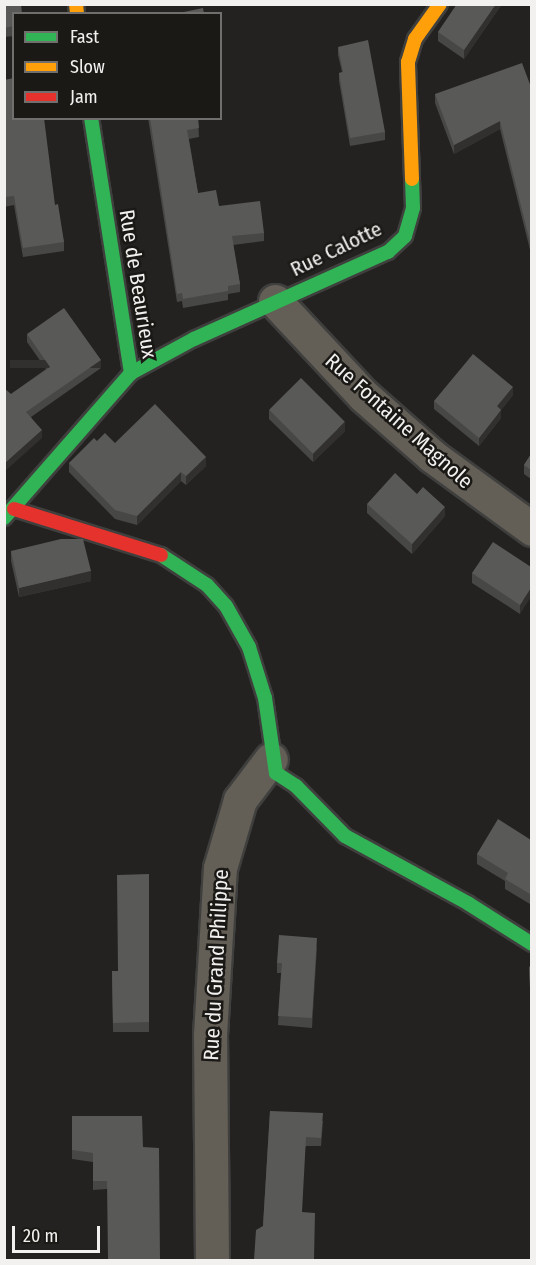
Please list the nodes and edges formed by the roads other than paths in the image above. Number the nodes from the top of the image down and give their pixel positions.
1 (440, 4) edge
2 (91, 120) edge
3 (275, 301) junction
4 (131, 373) junction
5 (9, 514) edge
6 (531, 529) edge
7 (271, 759) junction
8 (531, 944) edge
9 (212, 1260) edge

1 - 3 street, Rue Calotte
2 - 4 street, Rue de Beaurieux
3 - 4 street, Rue Calotte
3 - 6 street, Rue Fontaine Magnole
4 - 5 street, Rue de Beaurieux
5 - 7 street
7 - 8 street
7 - 9 street, Rue du Grand Philippe

